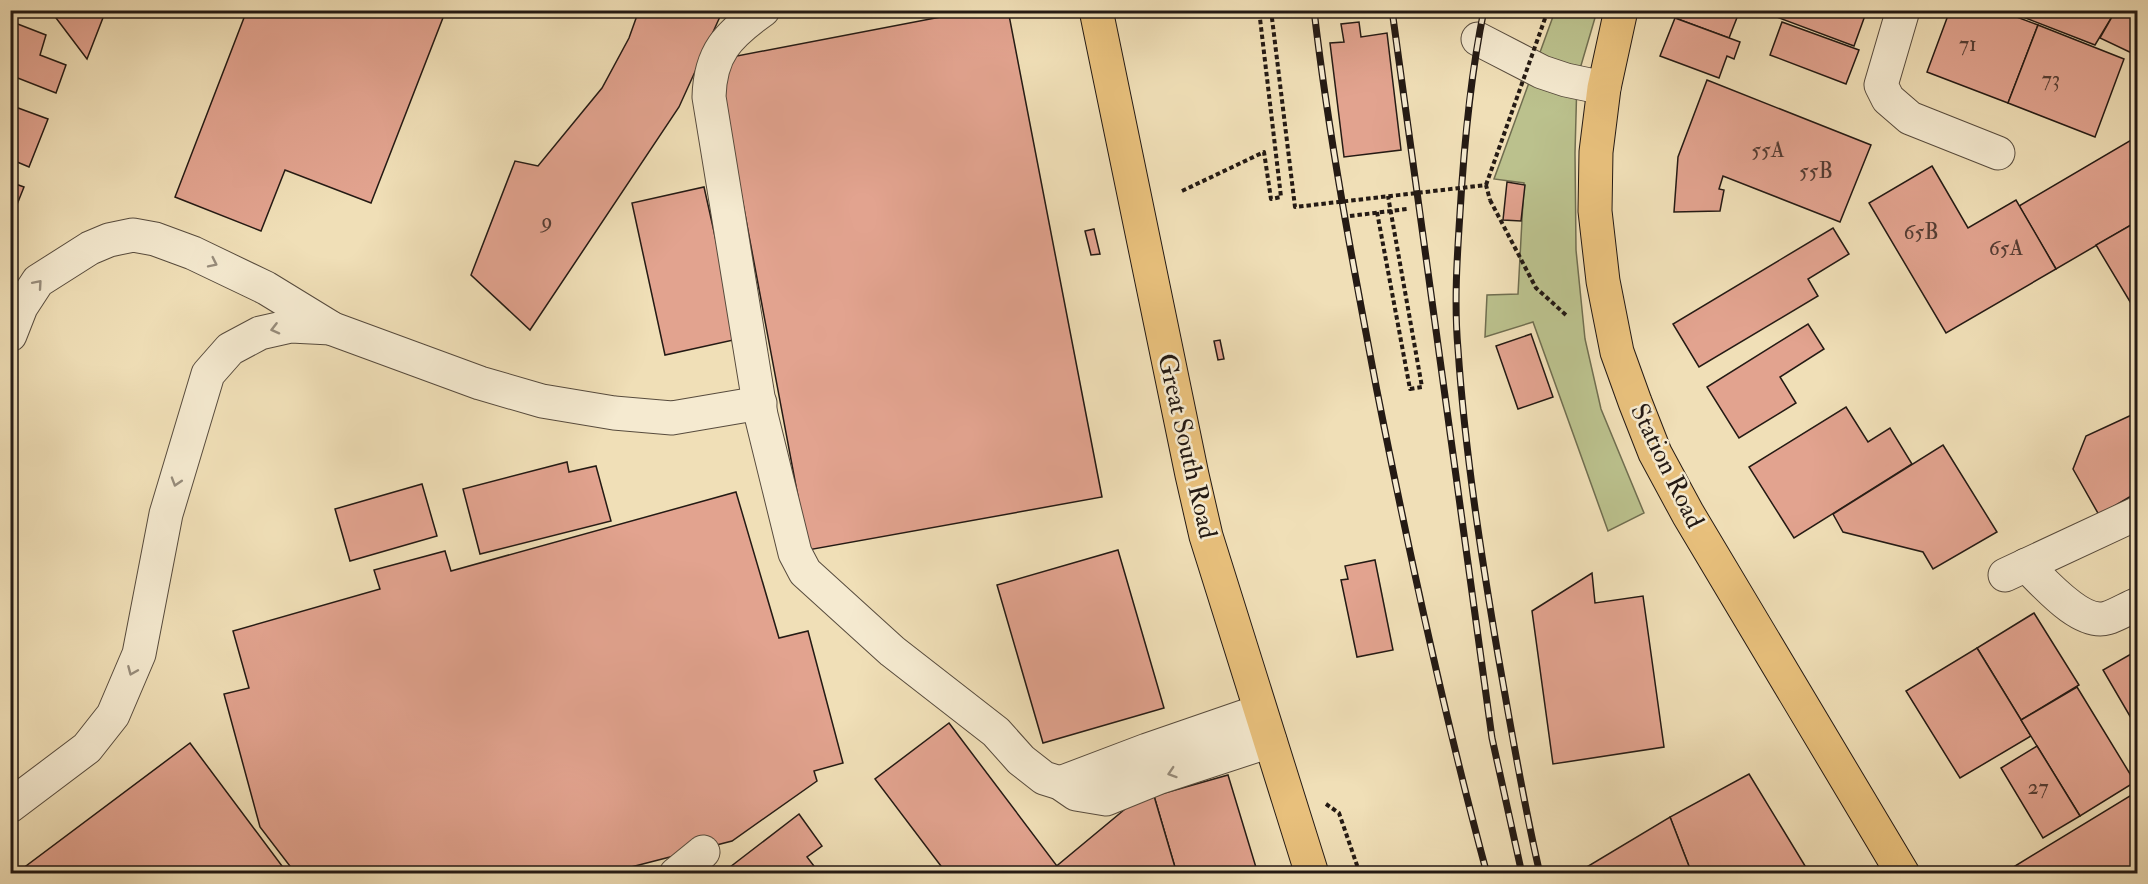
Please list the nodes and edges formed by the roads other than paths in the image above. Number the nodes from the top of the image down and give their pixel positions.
1 (763, 10) edge
2 (1096, 10) edge
3 (1621, 10) edge
4 (1903, 10) edge
5 (1478, 39) dead end
6 (1604, 88) junction
7 (1998, 153) dead end
8 (333, 329) junction
9 (10, 335) edge
10 (760, 403) junction
11 (2138, 513) edge
12 (2138, 604) edge
13 (1265, 726) junction
14 (10, 806) edge
15 (703, 852) dead end
16 (675, 873) edge
17 (1312, 873) edge
18 (1903, 873) edge

1 - 10 lane
2 - 13 main road, Great South Road
3 - 6 main road, Station Road
4 - 7 lane
5 - 6 lane
6 - 18 main road, Station Road
9 -> 8 lane
8 - 10 lane
8 -> 14 lane
10 - 13 lane
11 - 12 lane
13 - 17 main road, Great South Road
15 - 16 lane

